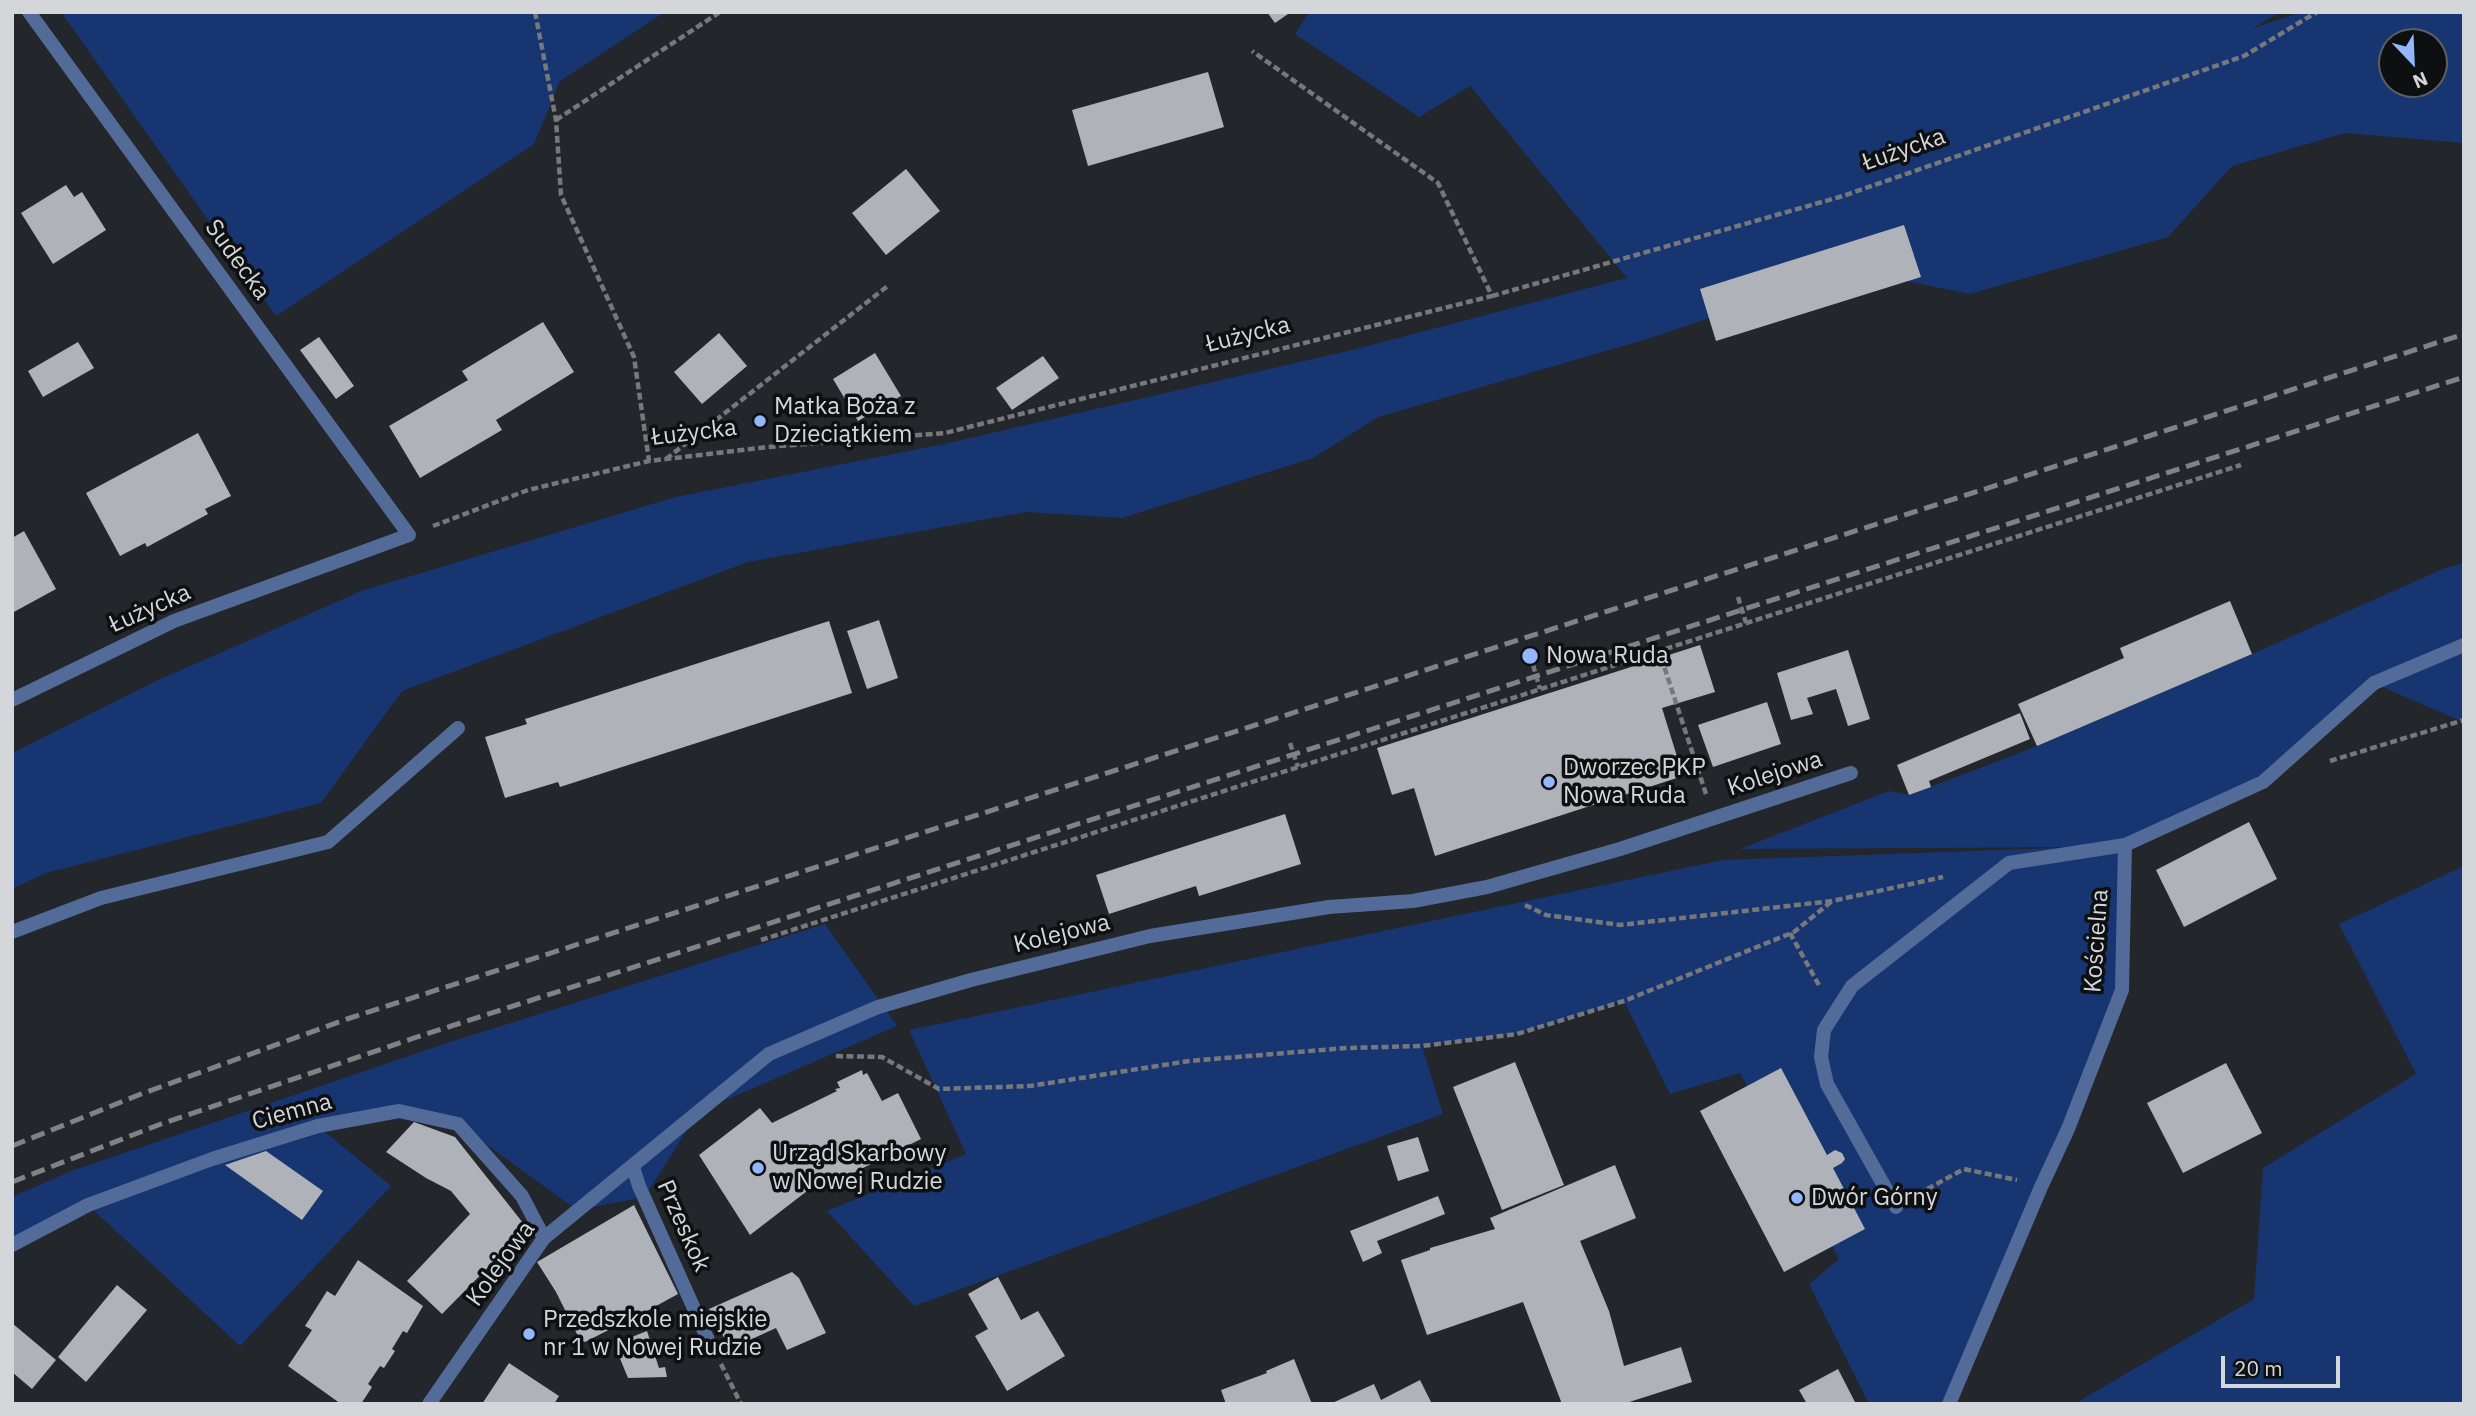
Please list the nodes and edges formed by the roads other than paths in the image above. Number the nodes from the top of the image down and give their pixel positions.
1 (29, 12) edge
2 (409, 535) joint
3 (2464, 645) edge
4 (12, 700) edge
5 (458, 728) dead end
6 (1851, 773) dead end
7 (2125, 845) junction
8 (12, 932) edge
9 (633, 1167) junction
10 (1896, 1207) road end
11 (544, 1238) junction
12 (12, 1245) edge
13 (709, 1342) dead end
14 (429, 1404) edge
15 (1949, 1404) edge

1 - 2 street, Sudecka
2 - 4 street, Łużycka
3 - 7 street
5 - 8 street
6 - 9 street, Kolejowa
7 - 10 street
7 - 15 street, Kościelna
9 - 11 street, Kolejowa
9 - 13 street, Przeskok
11 - 12 street, Ciemna
11 - 14 street, Kolejowa

